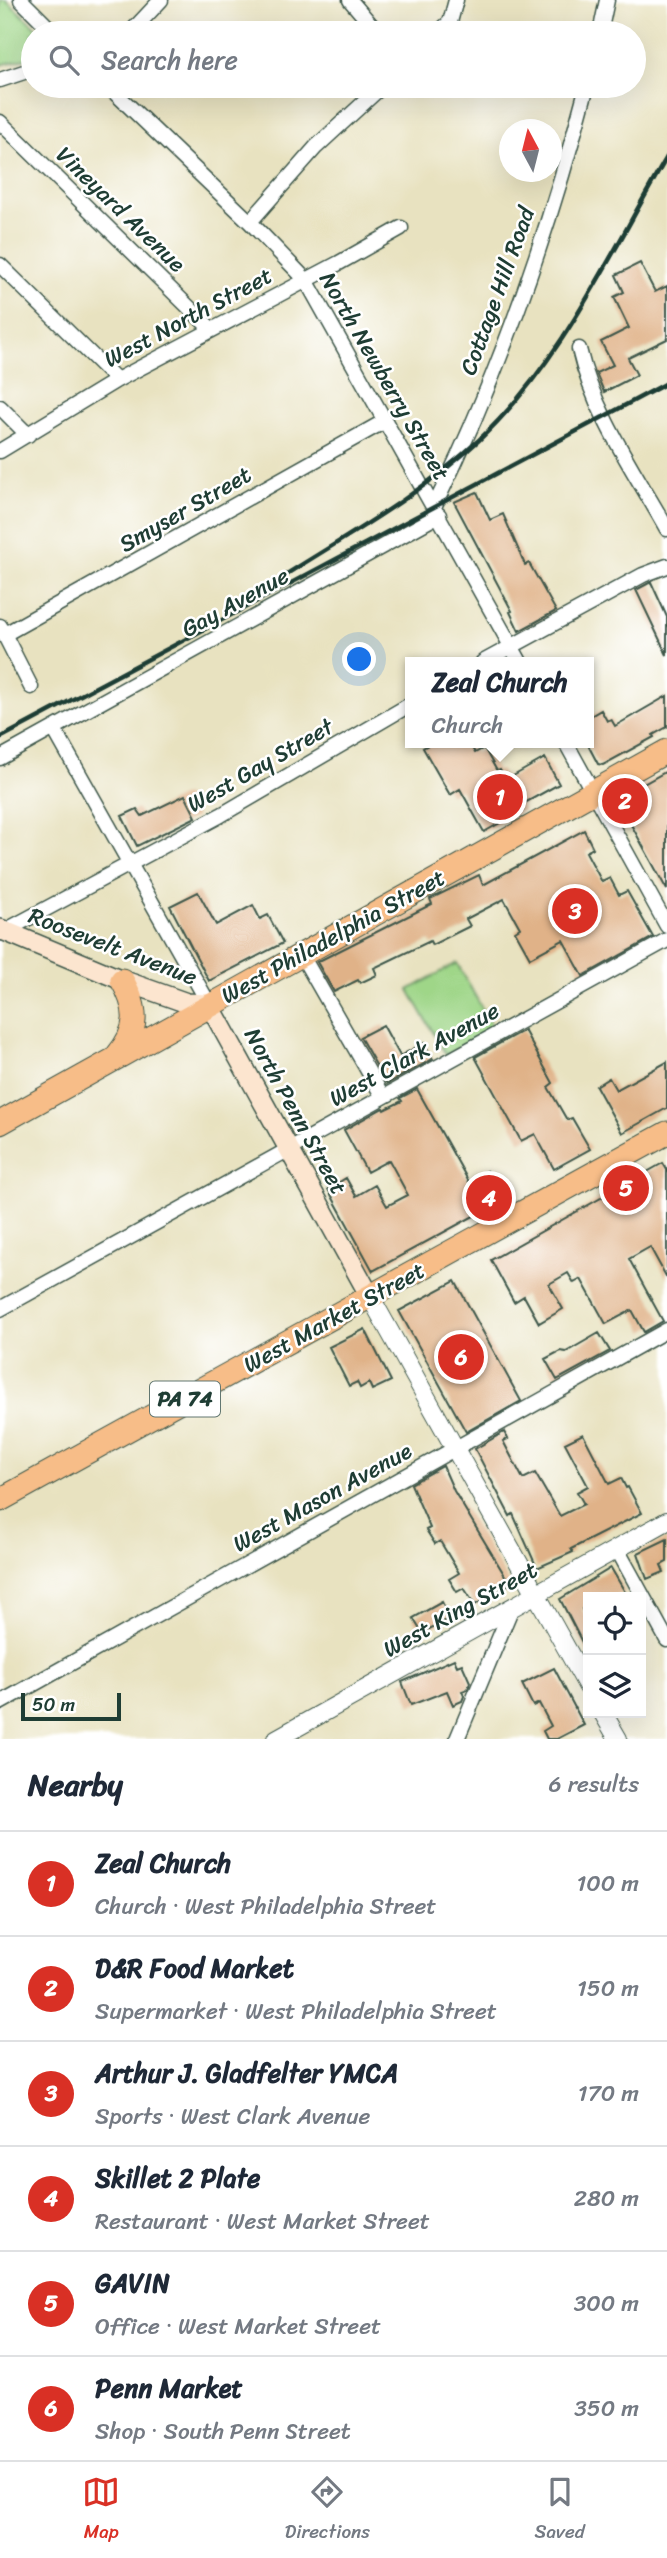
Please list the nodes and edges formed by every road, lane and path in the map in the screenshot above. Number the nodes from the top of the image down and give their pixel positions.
1 (21, 0) edge
2 (162, 0) edge
3 (349, 0) edge
4 (456, 0) edge
5 (607, 0) edge
6 (42, 21) edge
7 (142, 21) edge
8 (367, 21) edge
9 (450, 21) edge
10 (603, 21) edge
11 (21, 73) edge
12 (0, 80) edge
13 (121, 98) edge
14 (369, 98) edge
15 (584, 98) edge
16 (0, 122) edge
17 (250, 222) junction
18 (401, 228) dead end
19 (0, 265) edge
20 (306, 280) junction
21 (211, 329) junction
22 (579, 349) dead end
23 (117, 380) junction
24 (0, 407) edge
25 (385, 421) junction
26 (28, 435) junction
27 (0, 451) edge
28 (437, 511) junction
29 (667, 529) edge
30 (667, 566) edge
31 (3, 630) edge
32 (511, 646) junction
33 (492, 657) edge
34 (517, 657) edge
35 (31, 687) dead end
36 (405, 708) edge
37 (54, 729) junction
38 (569, 748) edge
39 (667, 751) edge
40 (0, 758) edge
41 (594, 793) junction
42 (130, 863) junction
43 (667, 926) edge
44 (2, 931) edge
45 (667, 940) edge
46 (301, 954) junction
47 (121, 980) junction
48 (209, 1004) junction
49 (117, 1057) junction
50 (383, 1097) junction
51 (0, 1123) edge
52 (667, 1133) edge
53 (289, 1150) junction
54 (371, 1298) junction
55 (0, 1309) edge
56 (667, 1331) edge
57 (455, 1448) junction
58 (0, 1500) edge
59 (667, 1521) edge
60 (617, 1549) junction
61 (535, 1595) junction
62 (512, 1607) junction
63 (667, 1640) edge
64 (583, 1678) edge
65 (0, 1703) edge
66 (606, 1718) edge
67 (276, 1739) edge
68 (457, 1739) edge
69 (618, 1739) edge

1 - 6 street
2 - 7 street
3 - 8 street
4 - 9 street
5 - 10 street
11 - 12 street
13 - 17 street, North Newberry Street
14 - 17 street
15 - 28 street, Cottage Hill Road
16 - 21 street, Vineyard Avenue
17 - 20 street, North Newberry Street
18 - 20 street, West North Street
19 - 23 street
20 - 21 street, West North Street
20 - 25 street, North Newberry Street
21 - 23 street, West North Street
22 - 29 street
23 - 26 street, West North Street
24 - 26 street
25 - 28 street, North Newberry Street
25 - 31 street, Smyser Street
26 - 27 street, West North Street
28 - 32 street, North Newberry Street
28 - 37 street, Gay Avenue
30 - 32 street
31 - 35 street
32 - 33 street
32 - 34 street, North Newberry Street
36 - 42 street, West Gay Street
37 - 40 street, Gay Avenue
37 - 42 street, North Penn Street
38 - 41 street
39 - 41 main road, West Philadelphia Street
41 - 43 street
41 - 46 main road, West Philadelphia Street
42 - 44 street, West Gay Street
42 - 48 street, North Penn Street
44 - 47 main road, Roosevelt Avenue
45 - 50 street, West Clark Avenue
46 - 48 main road, West Philadelphia Street
46 - 50 street
47 - 48 main road, Roosevelt Avenue
47 - 49 main road
48 - 49 main road, West Philadelphia Street
48 - 53 main road, North Penn Street
49 - 51 main road, West Philadelphia Street
50 - 53 street, West Clark Avenue
52 - 54 main road, West Market Street / PA 74
53 - 54 main road, North Penn Street
53 - 55 street, West Clark Avenue
54 - 57 street
54 - 58 main road, West Market Street / PA 74
56 - 57 street, West Mason Avenue
57 - 61 street
57 - 65 street, West Mason Avenue
59 - 60 street, West King Street
60 - 61 street, West King Street
60 - 63 street
61 - 62 street, West King Street
61 - 64 street
62 - 67 street, West King Street
62 - 68 street
66 - 69 street

